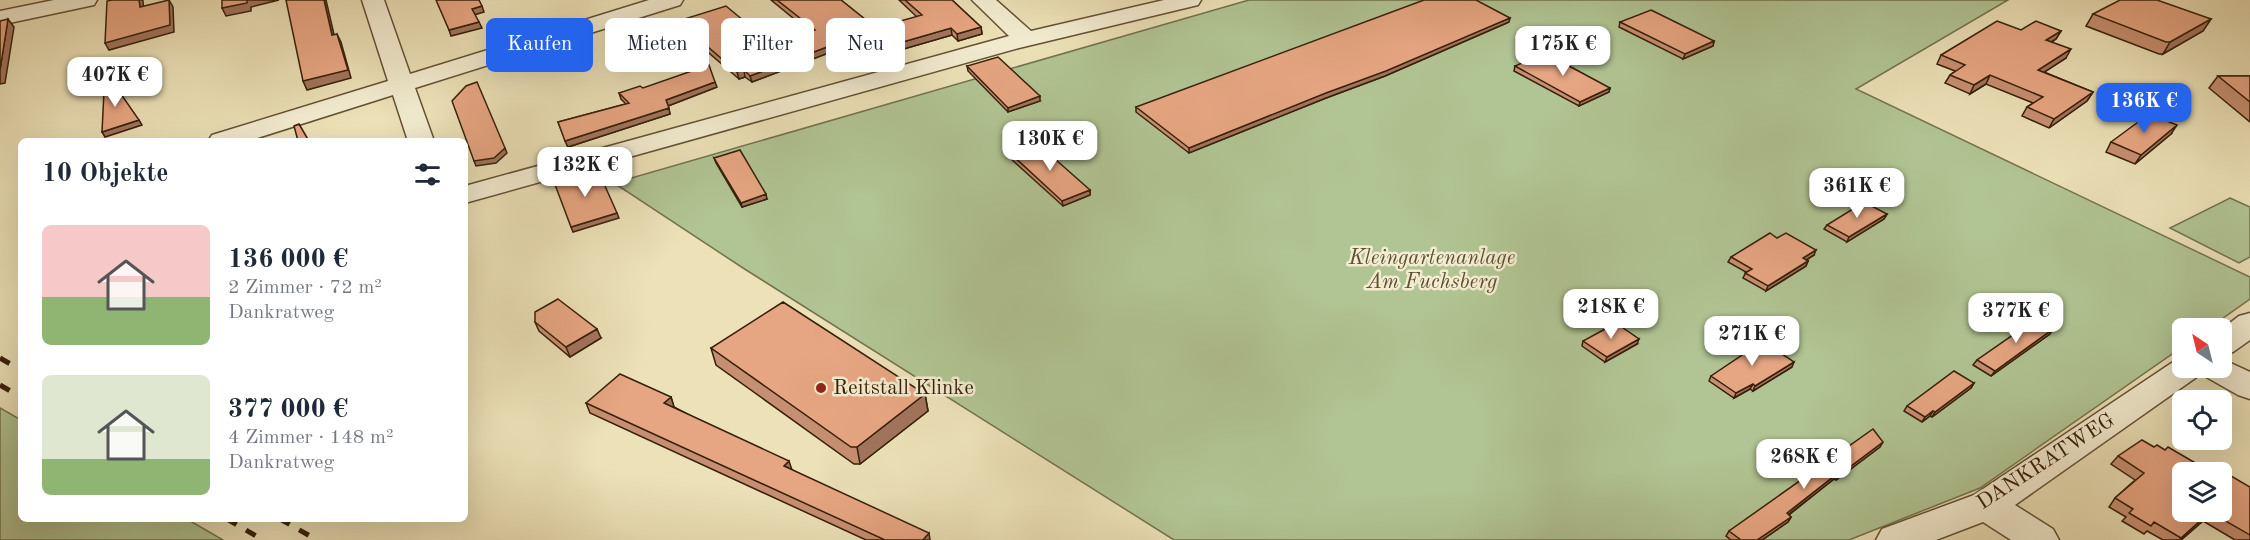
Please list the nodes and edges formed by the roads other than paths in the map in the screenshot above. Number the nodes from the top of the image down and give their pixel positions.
1 (86, 0) edge
2 (373, 0) edge
3 (672, 0) edge
4 (983, 0) edge
5 (1190, 0) edge
6 (0, 18) edge
7 (1027, 40) junction
8 (402, 85) junction
9 (231, 138) edge
10 (420, 138) edge
11 (468, 194) edge
12 (2250, 324) edge
13 (2232, 337) edge
14 (2173, 378) edge
15 (2232, 378) edge
16 (2250, 387) edge
17 (1987, 505) junction
18 (1895, 540) edge
19 (2040, 540) edge

1 - 6 street
2 - 8 street
3 - 8 street
4 - 7 street
5 - 7 street
7 - 11 street
8 - 9 street
8 - 10 street
12 - 13 street
14 - 17 street, DANKRATWEG
15 - 16 street
17 - 18 street, DANKRATWEG
17 - 19 street

